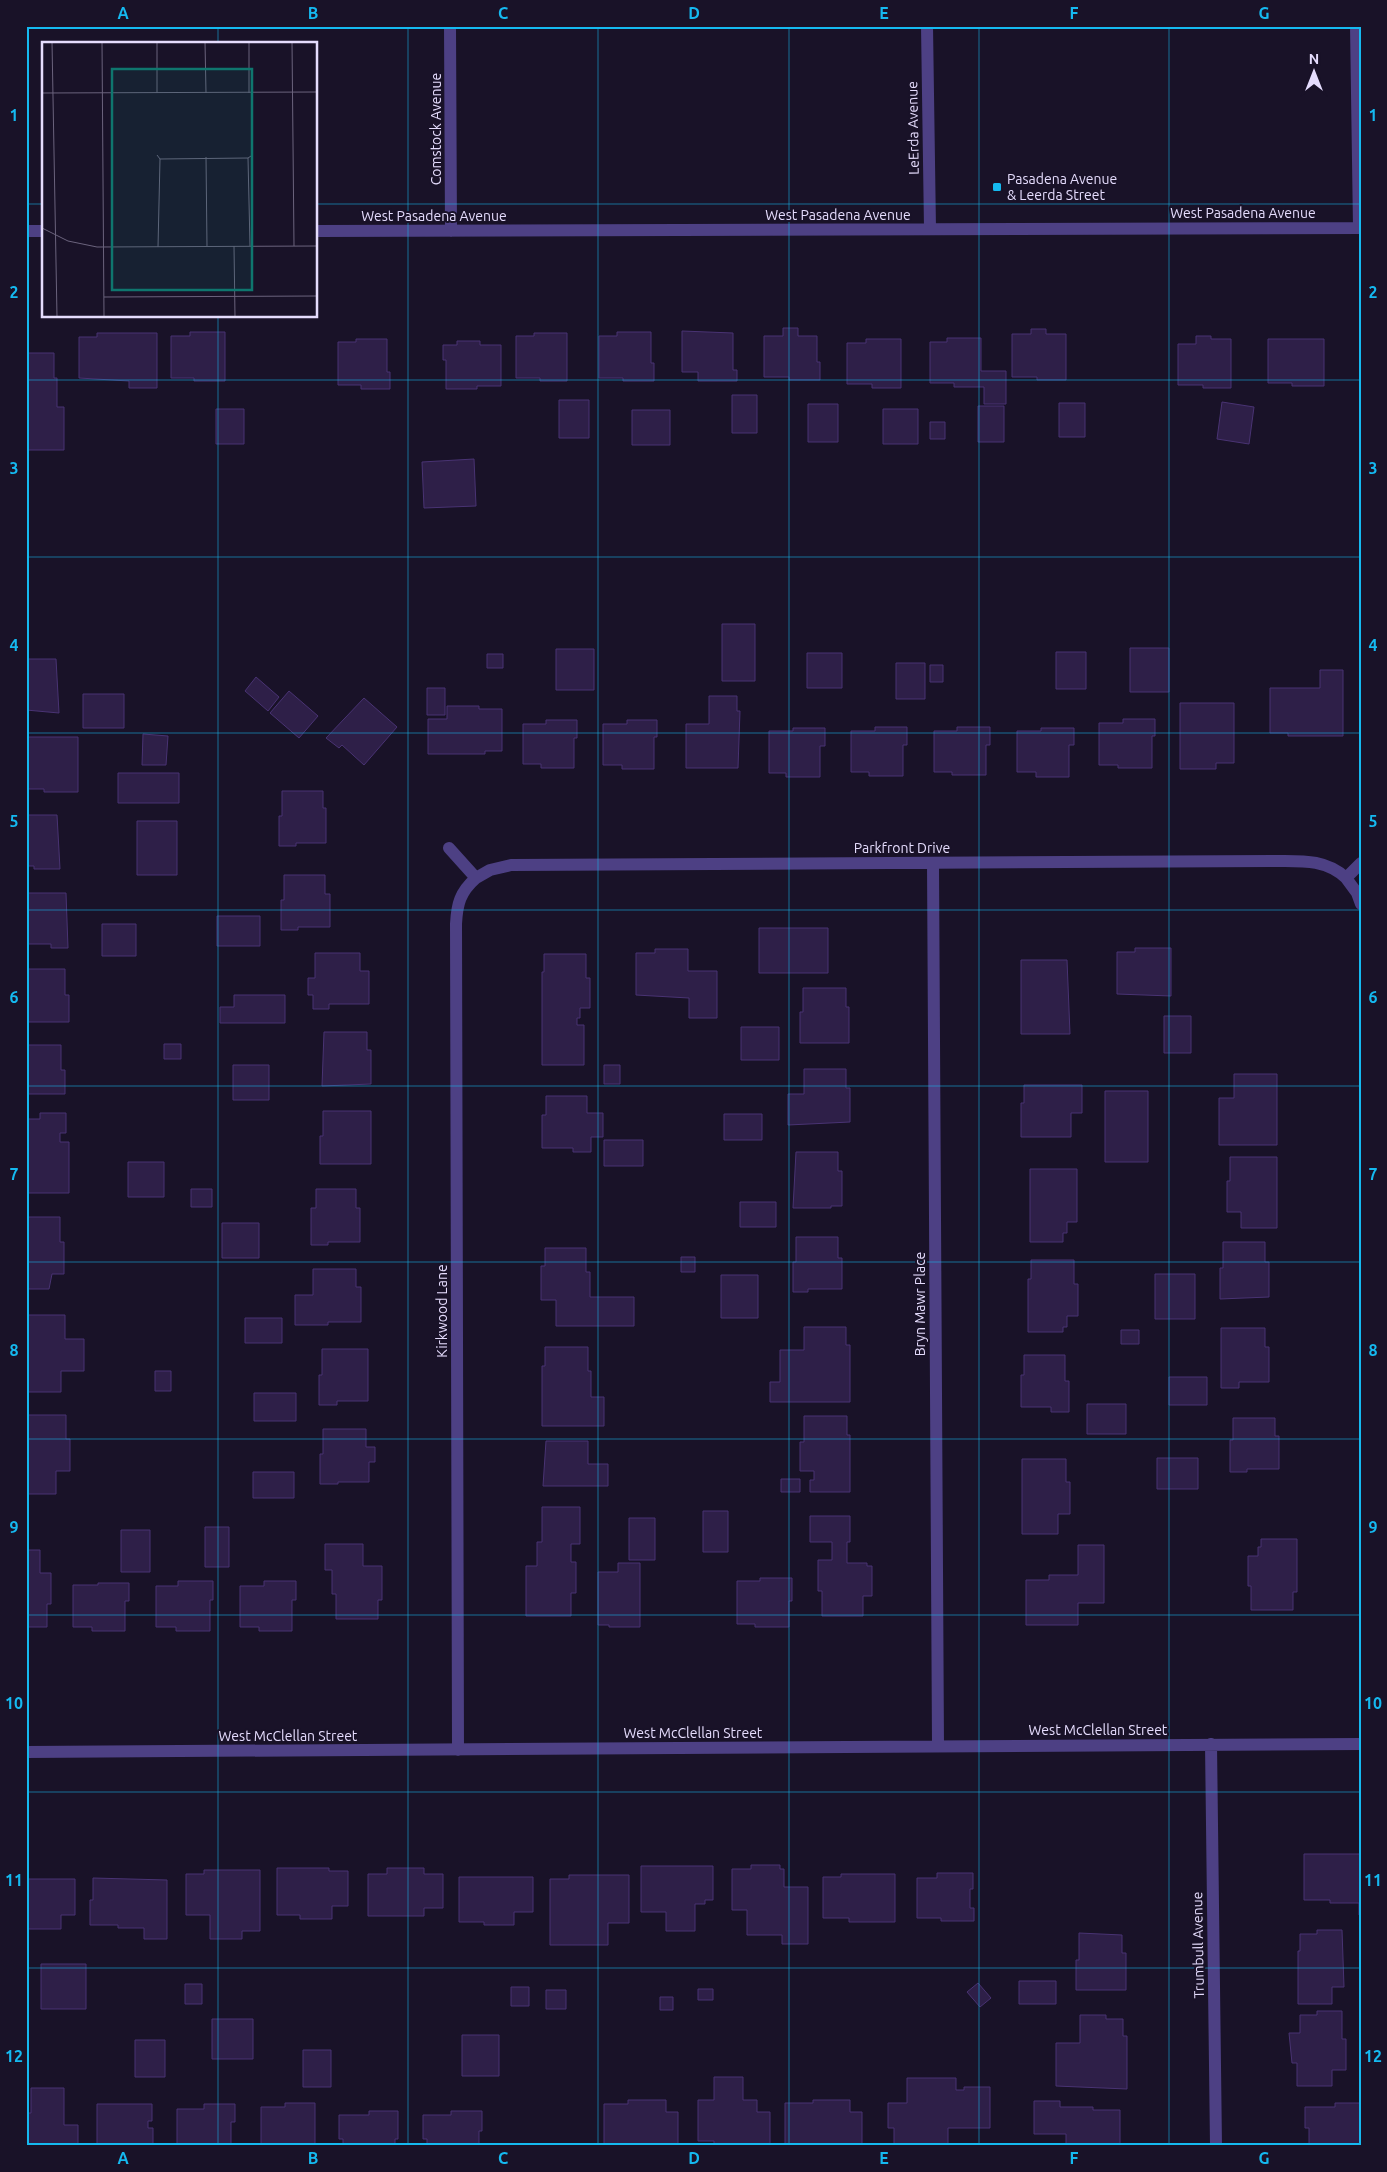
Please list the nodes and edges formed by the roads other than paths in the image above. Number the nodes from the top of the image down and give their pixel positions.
1 (450, 26) edge
2 (927, 26) edge
3 (1356, 26) edge
4 (1360, 228) edge
5 (930, 229) junction
6 (26, 231) edge
7 (42, 231) edge
8 (318, 231) edge
9 (451, 231) junction
10 (449, 848) dead end
11 (933, 863) junction
12 (1361, 863) edge
13 (476, 878) junction
14 (1346, 878) junction
15 (1361, 904) edge
16 (1210, 1744) junction
17 (1361, 1744) edge
18 (938, 1746) junction
19 (458, 1750) junction
20 (26, 1752) edge
21 (1216, 2146) edge

1 - 9 street, Comstock Avenue
2 - 5 street, LeErda Avenue
3 - 4 street
4 - 5 street, West Pasadena Avenue
5 - 9 street, West Pasadena Avenue
6 - 7 street
8 - 9 street, West Pasadena Avenue
10 - 13 street
11 - 13 street, Parkfront Drive
11 - 14 street, Parkfront Drive
11 - 18 street, Bryn Mawr Place
12 - 14 street
13 - 19 street, Kirkwood Lane
14 - 15 street
16 - 17 street, West McClellan Street
16 - 18 street, West McClellan Street
16 - 21 street, Trumbull Avenue
18 - 19 street, West McClellan Street
19 - 20 street, West McClellan Street

